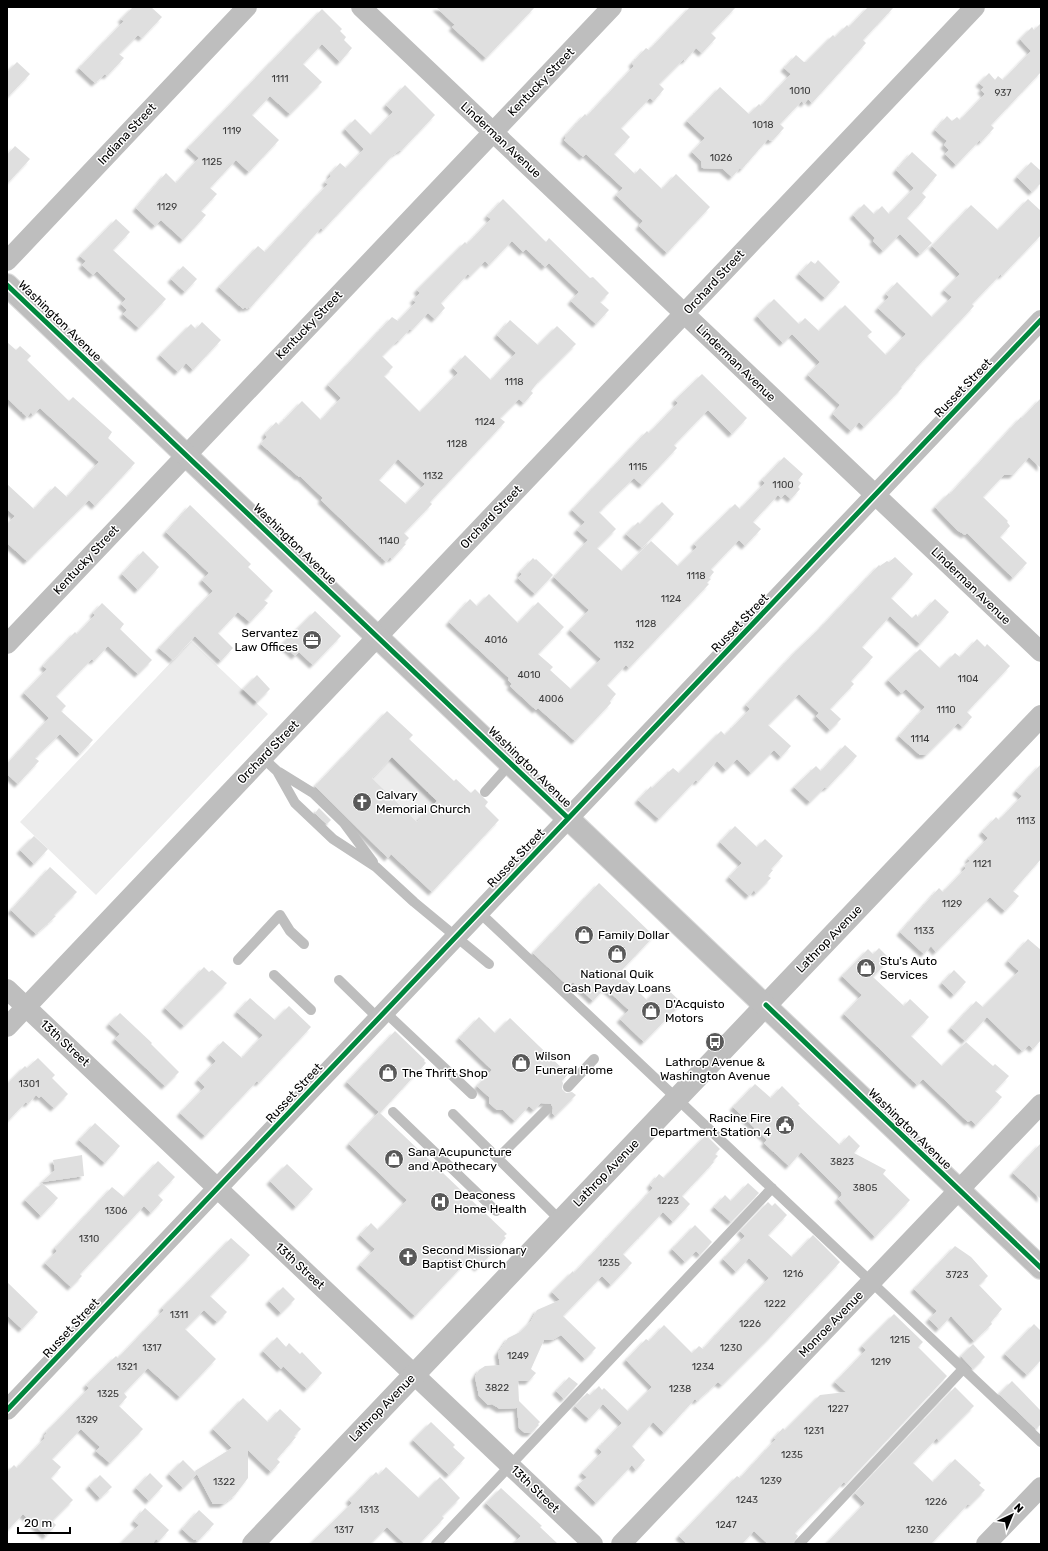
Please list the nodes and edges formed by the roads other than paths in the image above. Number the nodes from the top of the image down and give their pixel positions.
1 (247, 7) edge
2 (362, 7) edge
3 (612, 7) edge
4 (975, 7) edge
5 (493, 132) junction
6 (7, 261) edge
7 (7, 285) edge
8 (684, 313) junction
9 (1041, 320) edge
10 (186, 455) junction
11 (875, 495) junction
12 (377, 636) junction
13 (7, 644) edge
14 (1041, 652) edge
15 (1041, 716) edge
16 (262, 757) junction
17 (511, 763) junction
18 (277, 771) junction
19 (485, 792) dead end
20 (568, 818) junction
21 (376, 867) junction
22 (479, 912) junction
23 (456, 936) junction
24 (304, 944) dead end
25 (238, 960) dead end
26 (488, 964) dead end
27 (274, 975) dead end
28 (339, 980) dead end
29 (7, 989) edge
30 (766, 1006) junction
31 (26, 1007) junction
32 (311, 1010) dead end
33 (382, 1015) junction
34 (7, 1027) edge
35 (594, 1060) dead end
36 (568, 1087) dead end
37 (472, 1094) dead end
38 (678, 1098) junction
39 (1041, 1104) edge
40 (547, 1109) dead end
41 (393, 1112) dead end
42 (453, 1114) dead end
43 (498, 1158) junction
44 (218, 1188) junction
45 (772, 1188) junction
46 (959, 1189) junction
47 (496, 1211) dead end
48 (561, 1220) junction
49 (1041, 1268) edge
50 (871, 1281) junction
51 (963, 1369) junction
52 (414, 1374) junction
53 (7, 1410) edge
54 (1041, 1442) edge
55 (510, 1466) junction
56 (1041, 1487) edge
57 (253, 1544) edge
58 (436, 1544) edge
59 (592, 1544) edge
60 (621, 1544) edge
61 (799, 1544) edge
62 (986, 1544) edge

1 - 6 street, Indiana Street
2 - 5 street, Linderman Avenue
3 - 5 street, Kentucky Street
4 - 8 street, Orchard Street
5 - 8 street, Linderman Avenue
5 - 10 street, Kentucky Street
7 - 10 main road, Washington Avenue
8 - 11 street, Linderman Avenue
8 - 12 street, Orchard Street
9 - 11 street, Russet Street
10 - 12 main road, Washington Avenue
10 - 13 street, Kentucky Street
11 - 14 street, Linderman Avenue
11 - 20 street, Russet Street
12 - 16 street, Orchard Street
12 - 17 main road, Washington Avenue
15 - 30 main road, Lathrop Avenue
16 - 18 lane
16 - 31 street, Orchard Street
17 - 19 lane
17 - 20 main road, Washington Avenue
18 - 21 lane
18 - 21 lane
20 - 22 street, Russet Street
20 - 30 main road, Washington Avenue
21 - 23 lane
22 - 23 street, Russet Street
22 - 38 lane
23 - 26 lane
23 - 33 street, Russet Street
24 - 25 lane
27 - 32 lane
28 - 33 lane
29 - 31 street, 13th Street
30 - 38 main road, Lathrop Avenue
30 - 46 main road, Washington Avenue
31 - 34 street, Orchard Street
31 - 44 street, 13th Street
33 - 37 lane
33 - 44 street, Russet Street
35 - 36 lane
38 - 45 lane
38 - 48 main road, Lathrop Avenue
39 - 46 street, Monroe Avenue
40 - 43 lane
41 - 47 lane
42 - 43 lane
43 - 48 lane
44 - 52 street, 13th Street
44 - 53 street, Russet Street
45 - 50 lane
45 - 55 lane
46 - 49 main road, Washington Avenue
46 - 50 street, Monroe Avenue
48 - 52 main road, Lathrop Avenue
50 - 51 lane
50 - 60 street, Monroe Avenue
51 - 54 lane
51 - 61 lane
52 - 55 street, 13th Street
52 - 57 main road, Lathrop Avenue
55 - 58 lane
55 - 59 street, 13th Street
56 - 62 street

